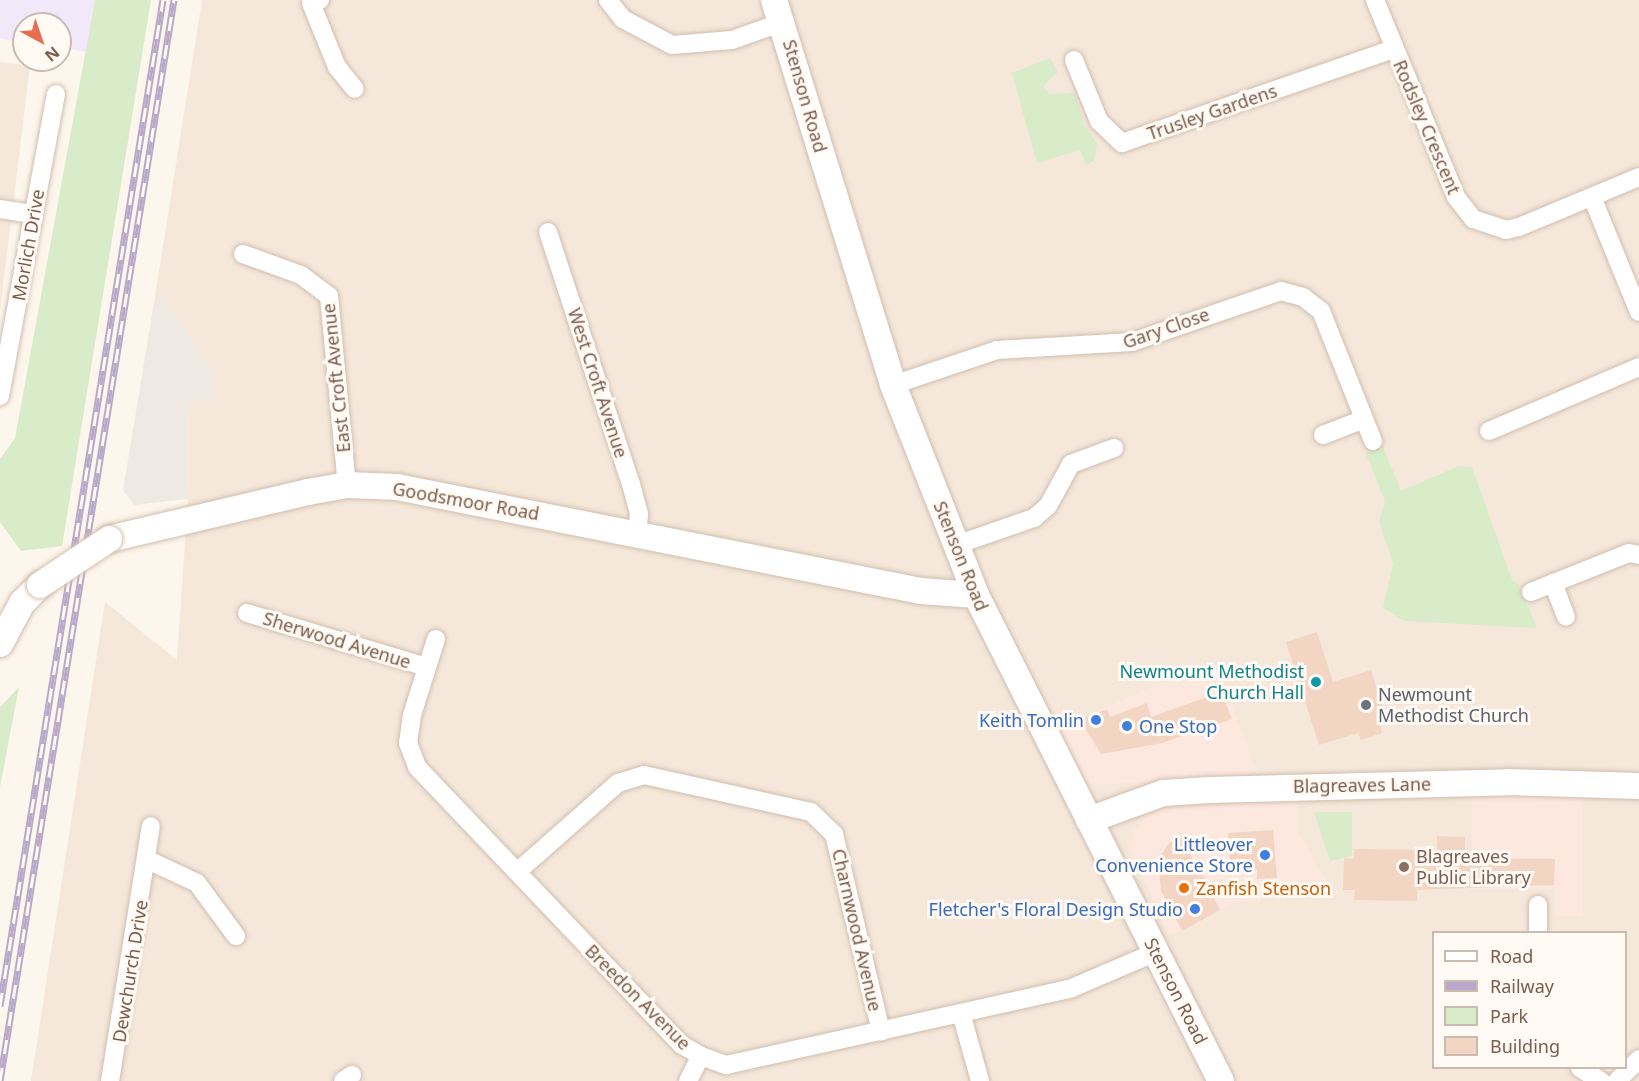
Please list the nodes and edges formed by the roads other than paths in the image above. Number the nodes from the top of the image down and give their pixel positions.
1 (320, 0) edge
2 (608, 0) edge
3 (1375, 0) edge
4 (779, 11) edge
5 (1394, 49) junction
6 (1074, 60) dead end
7 (355, 89) dead end
8 (56, 94) dead end
9 (1639, 177) edge
10 (1592, 197) junction
11 (0, 209) edge
12 (33, 214) junction
13 (548, 232) dead end
14 (243, 254) dead end
15 (1639, 312) edge
16 (1639, 367) edge
17 (893, 385) junction
18 (0, 396) edge
19 (1364, 419) junction
20 (1488, 431) dead end
21 (1323, 435) dead end
22 (1373, 441) dead end
23 (1114, 448) dead end
24 (346, 485) junction
25 (637, 536) junction
26 (956, 545) junction
27 (1639, 555) edge
28 (1552, 583) junction
29 (1531, 592) dead end
30 (976, 595) junction
31 (247, 613) dead end
32 (1566, 617) dead end
33 (436, 639) dead end
34 (0, 644) edge
35 (427, 667) junction
36 (1639, 786) edge
37 (1089, 820) junction
38 (151, 826) dead end
39 (148, 860) junction
40 (517, 872) junction
41 (1538, 904) dead end
42 (1538, 931) edge
43 (236, 936) dead end
44 (1156, 952) junction
45 (961, 1012) junction
46 (880, 1031) junction
47 (701, 1056) junction
48 (1639, 1059) edge
49 (1582, 1069) edge
50 (110, 1081) edge
51 (688, 1081) edge
52 (980, 1081) edge
53 (1221, 1081) edge
54 (1602, 1081) edge
55 (1617, 1081) edge

1 - 7 street
2 - 4 street
3 - 5 street, Rodsley Crescent
4 - 17 street, Stenson Road
5 - 6 street, Trusley Gardens
5 - 10 street, Rodsley Crescent
8 - 12 street, Morlich Drive
9 - 10 street, Rodsley Crescent
10 - 15 street
11 - 12 street
12 - 18 street, Morlich Drive
13 - 25 street, West Croft Avenue
14 - 24 street, East Croft Avenue
16 - 20 street
17 - 19 street, Gary Close
17 - 26 street, Stenson Road
19 - 21 street
19 - 22 street, Gary Close
23 - 26 street
24 - 25 street, Goodsmoor Road
24 - 34 street, Goodsmoor Road, bridge
25 - 30 street, Goodsmoor Road
26 - 30 street, Stenson Road
27 - 28 street
28 - 29 street
28 - 32 street
30 - 37 street, Stenson Road
31 - 35 street, Sherwood Avenue
33 - 35 street, Breedon Avenue
35 - 40 street, Breedon Avenue
36 - 37 street, Blagreaves Lane
37 - 44 street, Stenson Road
38 - 39 street, Dewchurch Drive
39 - 43 street
39 - 50 street, Dewchurch Drive
40 - 46 street, Charnwood Avenue
40 - 47 street, Breedon Avenue
41 - 42 street
44 - 45 street, Breedon Avenue
44 - 53 street, Stenson Road
45 - 46 street, Breedon Avenue
45 - 52 street
46 - 47 street, Breedon Avenue
47 - 51 street
48 - 55 street
49 - 54 street

